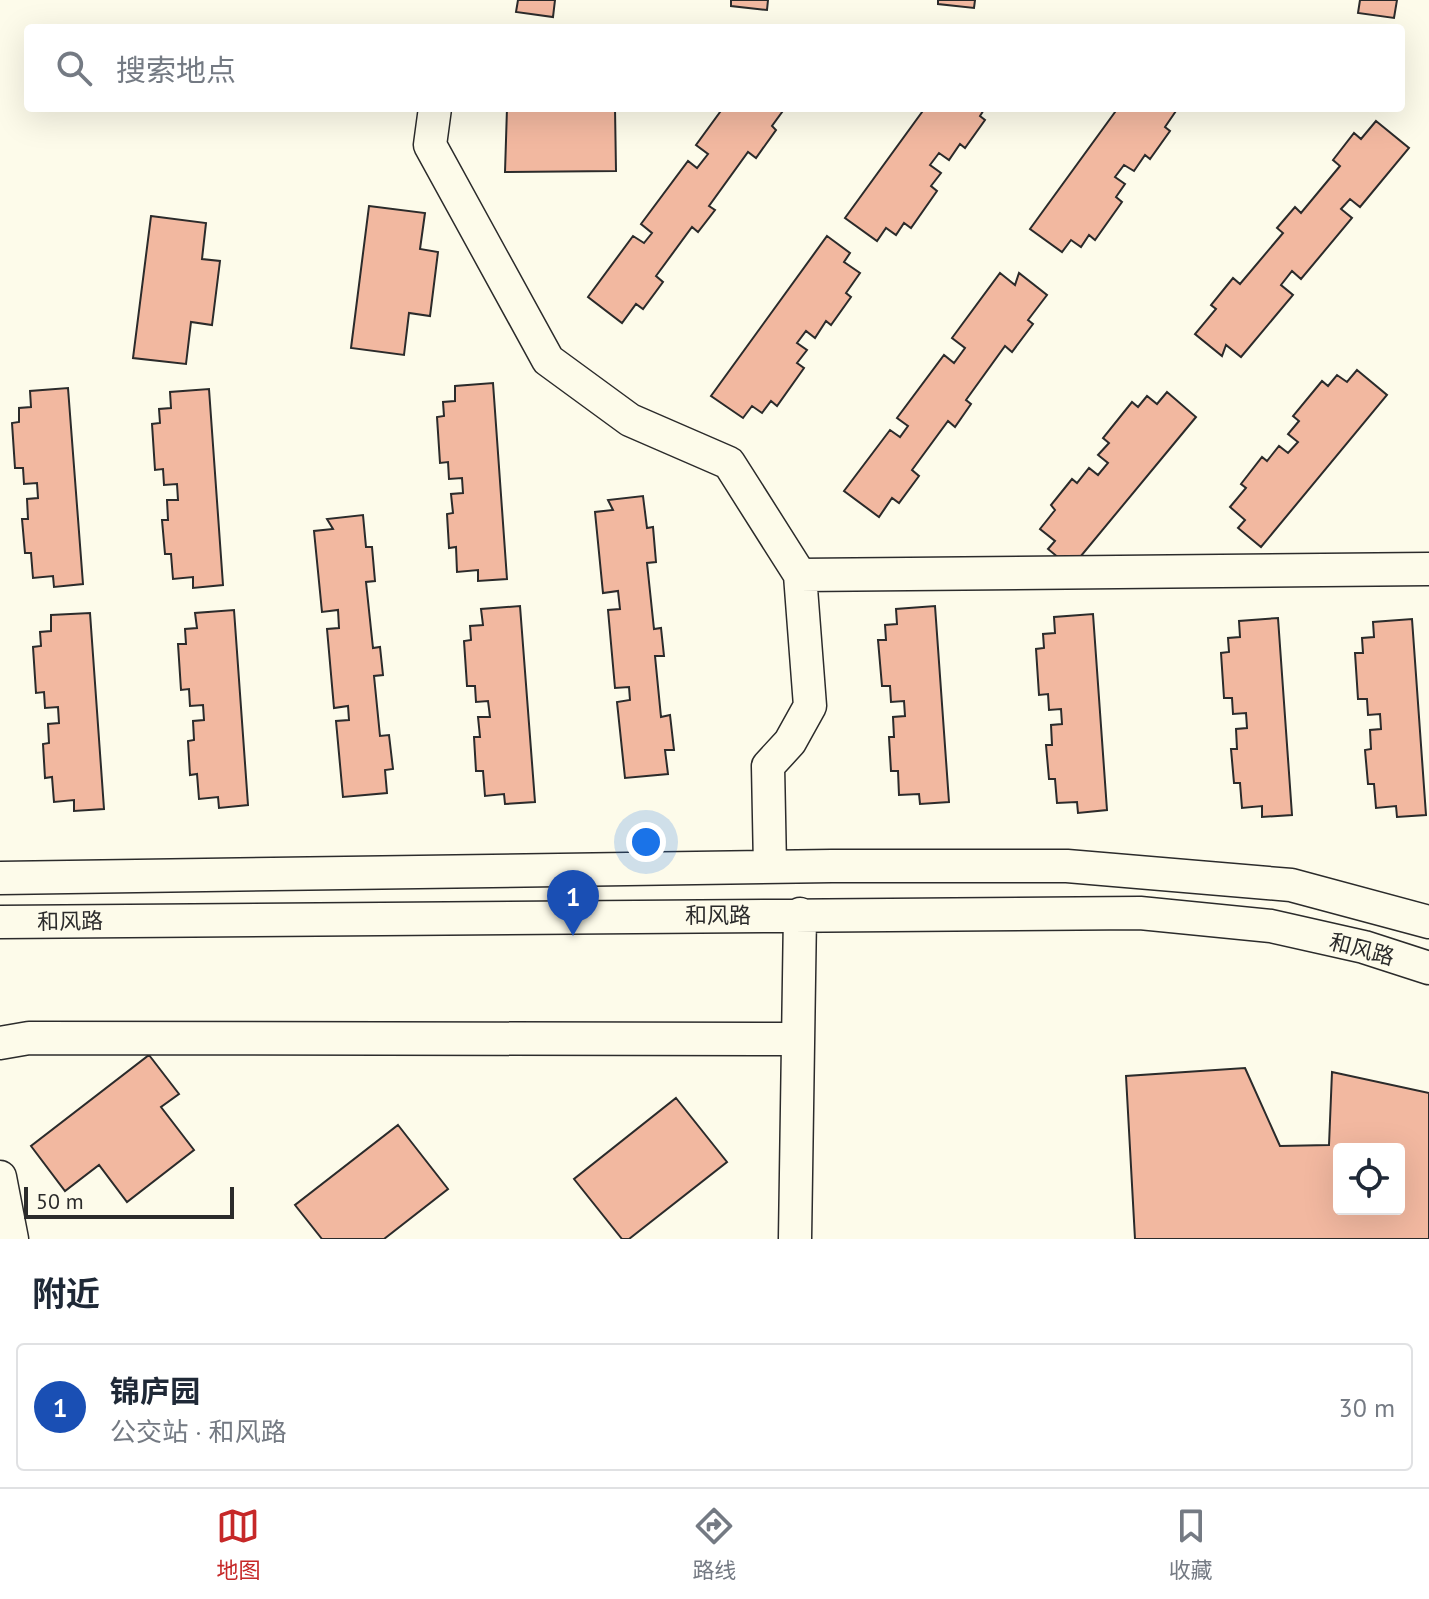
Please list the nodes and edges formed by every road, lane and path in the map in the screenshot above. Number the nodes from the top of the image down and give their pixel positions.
1 (434, 112) edge
2 (1429, 569) edge
3 (800, 575) junction
4 (770, 867) junction
5 (0, 878) edge
6 (800, 914) junction
7 (0, 922) edge
8 (1429, 922) edge
9 (1429, 968) edge
10 (798, 1039) junction
11 (0, 1043) edge
12 (0, 1177) edge
13 (12, 1239) edge
14 (795, 1239) edge

1 - 3 street
2 - 3 street
3 - 4 street
4 - 5 street, 和风路
4 - 8 street, 和风路
6 - 7 street, 和风路
6 - 9 street, 和风路
6 - 10 street
10 - 11 street
10 - 14 street
12 - 13 street

